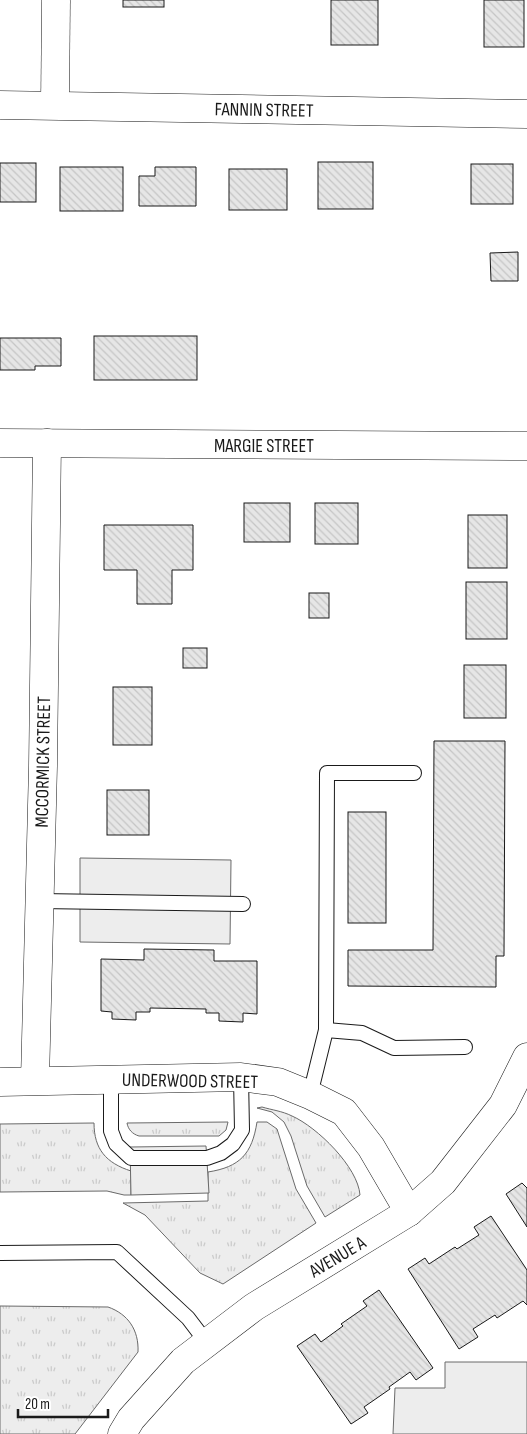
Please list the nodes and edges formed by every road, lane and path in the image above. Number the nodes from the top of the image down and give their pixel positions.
1 (56, 0) edge
2 (0, 105) edge
3 (55, 105) junction
4 (527, 114) edge
5 (0, 443) edge
6 (47, 443) junction
7 (527, 446) edge
8 (414, 773) dead end
9 (40, 901) junction
10 (243, 904) dead end
11 (326, 1030) junction
12 (465, 1047) dead end
13 (527, 1057) edge
14 (240, 1077) junction
15 (111, 1079) junction
16 (36, 1080) junction
17 (0, 1082) edge
18 (310, 1095) junction
19 (409, 1212) junction
20 (0, 1253) edge
21 (207, 1343) junction
22 (122, 1434) edge

1 - 3 street
2 - 3 street, FANNIN STREET
3 - 4 street, FANNIN STREET
5 - 6 street, MARGIE STREET
6 - 7 street, MARGIE STREET
6 - 9 street, MCCORMICK STREET
8 - 11 lane
9 - 10 lane
9 - 16 street, MCCORMICK STREET
11 - 12 lane
11 - 18 lane
13 - 19 street, AVENUE A
14 - 15 street, UNDERWOOD STREET
14 - 15 lane
14 - 18 street, UNDERWOOD STREET
15 - 16 street, UNDERWOOD STREET
16 - 17 street, UNDERWOOD STREET
18 - 19 street, UNDERWOOD STREET
19 - 21 street, AVENUE A
20 - 21 lane
21 - 22 street, AVENUE A

